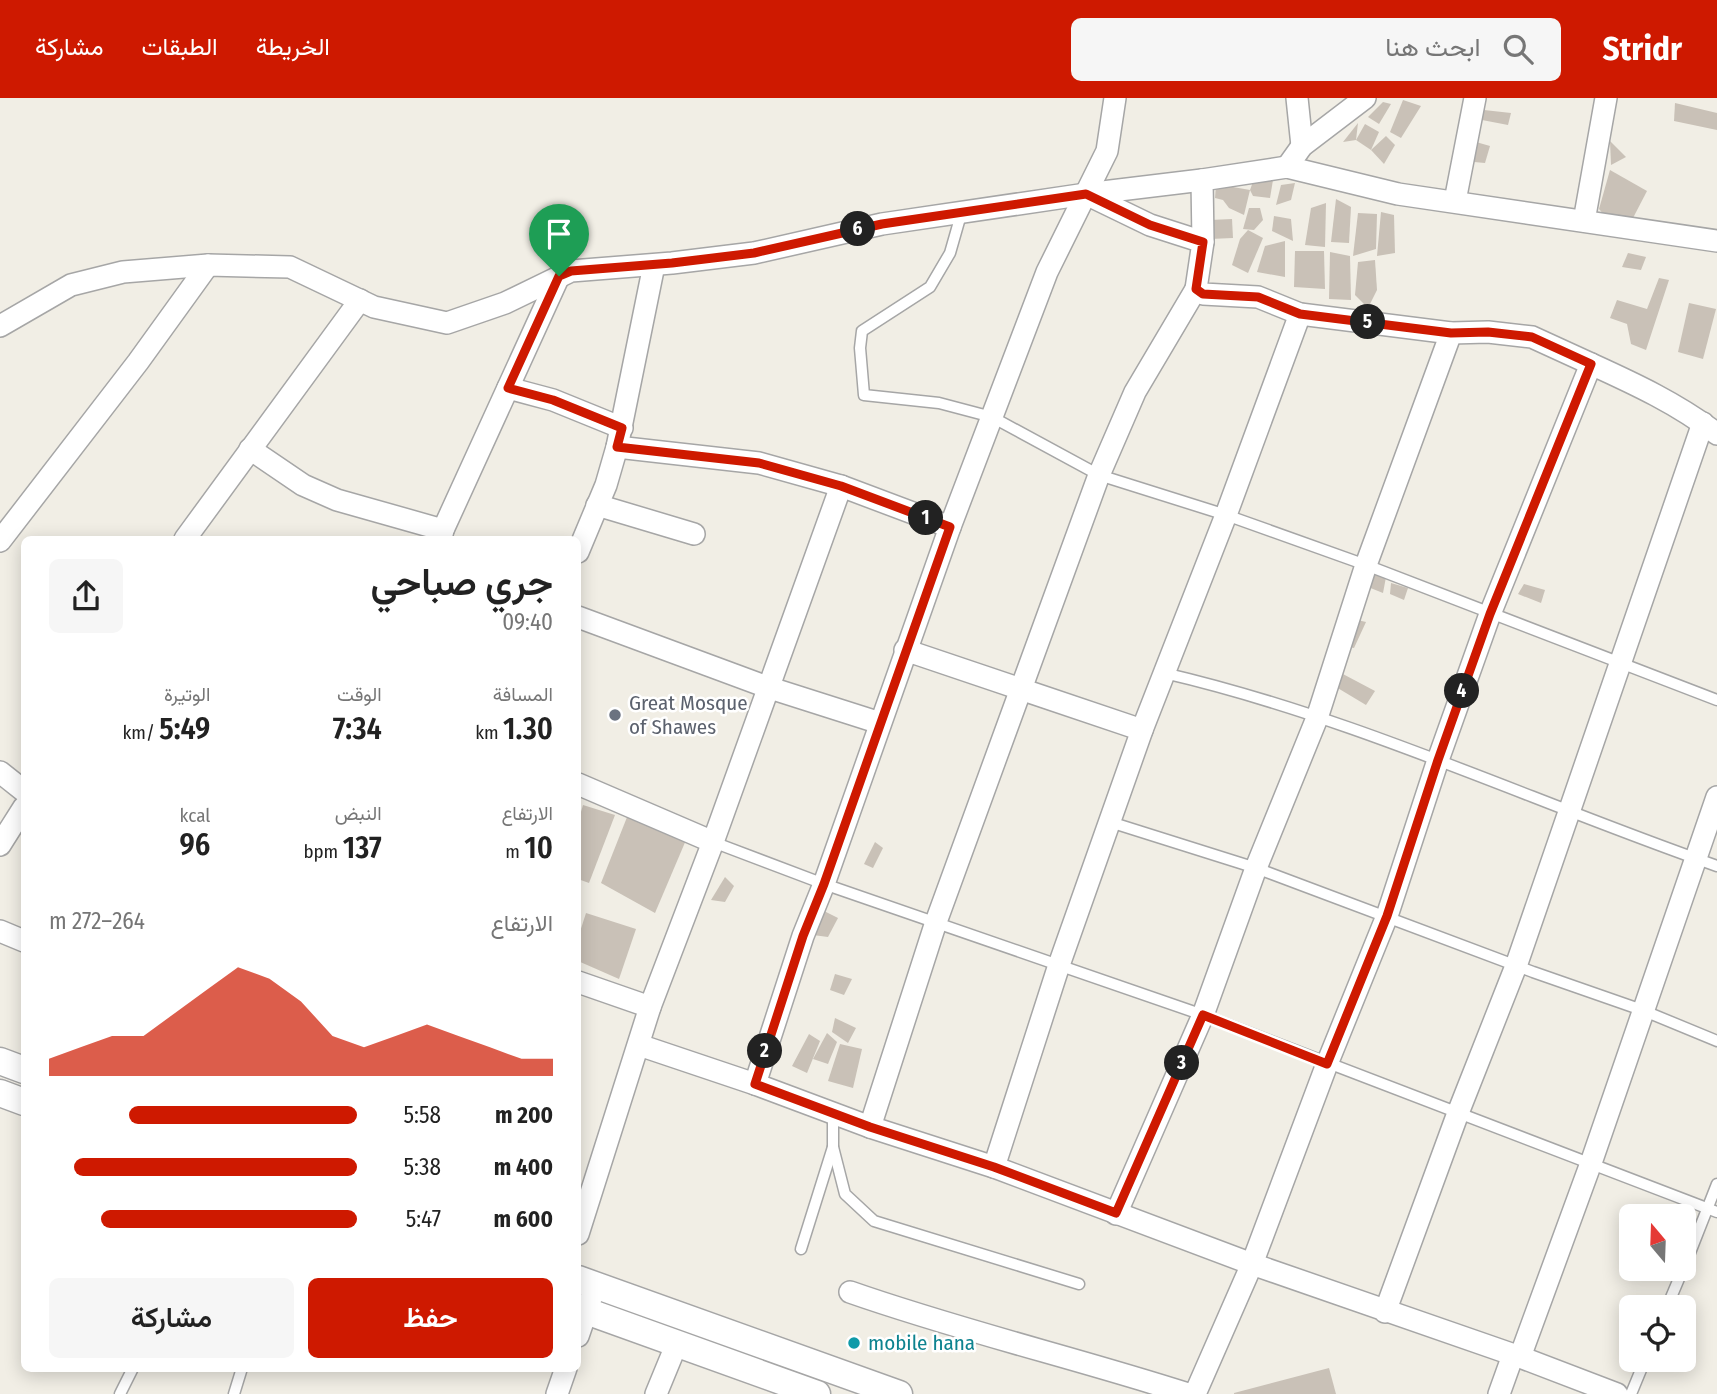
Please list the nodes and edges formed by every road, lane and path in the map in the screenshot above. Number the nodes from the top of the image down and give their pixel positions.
1 (1115, 98) edge
2 (1297, 98) edge
3 (1364, 98) edge
4 (1475, 98) edge
5 (1606, 98) edge
6 (1302, 146) junction
7 (1287, 167) junction
8 (1202, 180) junction
9 (1086, 194) junction
10 (1455, 201) junction
11 (962, 211) junction
12 (1584, 221) junction
13 (1717, 241) edge
14 (1203, 242) junction
15 (208, 265) junction
16 (654, 265) junction
17 (559, 276) junction
18 (1196, 289) junction
19 (360, 300) junction
20 (1300, 314) junction
21 (0, 326) edge
22 (1451, 333) junction
23 (1591, 364) junction
24 (508, 388) junction
25 (992, 417) junction
26 (1710, 429) edge
27 (620, 437) junction
28 (250, 449) junction
29 (1099, 475) junction
30 (841, 486) junction
31 (597, 505) junction
32 (1226, 514) junction
33 (950, 527) junction
34 (694, 534) dead end
35 (442, 535) edge
36 (187, 536) edge
37 (0, 541) edge
38 (581, 545) edge
39 (1366, 565) junction
40 (1490, 614) junction
41 (581, 618) edge
42 (905, 650) junction
43 (1620, 663) junction
44 (1164, 673) junction
45 (767, 687) junction
46 (1021, 689) junction
47 (1717, 700) edge
48 (1317, 718) junction
49 (880, 723) junction
50 (1142, 730) junction
51 (1438, 760) junction
52 (0, 772) edge
53 (21, 788) edge
54 (581, 791) edge
55 (1717, 797) edge
56 (1569, 811) junction
57 (21, 812) edge
58 (1110, 822) junction
59 (713, 842) junction
60 (0, 845) edge
61 (1694, 858) junction
62 (1717, 866) edge
63 (1256, 868) junction
64 (824, 884) junction
65 (1387, 916) junction
66 (936, 922) junction
67 (0, 931) edge
68 (21, 940) edge
69 (1059, 965) junction
70 (1516, 966) junction
71 (581, 983) edge
72 (650, 1007) junction
73 (1642, 1010) junction
74 (1203, 1015) junction
75 (1717, 1041) edge
76 (639, 1045) junction
77 (0, 1061) edge
78 (1327, 1064) junction
79 (21, 1069) edge
80 (755, 1084) junction
81 (0, 1093) edge
82 (21, 1101) edge
83 (833, 1113) junction
84 (1458, 1113) junction
85 (870, 1127) junction
86 (832, 1147) junction
87 (1591, 1163) junction
88 (994, 1167) junction
89 (1717, 1184) edge
90 (1713, 1210) edge
91 (1116, 1213) junction
92 (581, 1225) edge
93 (1696, 1243) edge
94 (801, 1249) dead end
95 (1252, 1264) junction
96 (586, 1282) edge
97 (1079, 1284) dead end
98 (850, 1292) dead end
99 (582, 1309) edge
100 (1385, 1312) junction
101 (677, 1343) junction
102 (1517, 1356) junction
103 (131, 1372) edge
104 (241, 1372) edge
105 (565, 1372) edge
106 (1641, 1372) edge
107 (773, 1387) edge
108 (120, 1394) edge
109 (234, 1394) edge
110 (557, 1394) edge
111 (656, 1394) edge
112 (817, 1394) edge
113 (899, 1394) edge
114 (1188, 1394) edge
115 (1195, 1394) edge
116 (1499, 1394) edge
117 (1616, 1394) edge
118 (1631, 1394) edge

1 - 9 street
2 - 6 street
3 - 6 street
4 - 10 street
5 - 12 street
6 - 7 street
7 - 8 street
7 - 10 street
8 - 9 street
8 - 14 street
9 - 11 street
9 - 14 street
9 - 25 street
10 - 12 street
11 - 16 street
11 - 25 lane
12 - 13 street
14 - 18 street
15 - 19 street
15 - 21 street
15 - 37 street
16 - 17 street
16 - 27 street
17 - 19 street
17 - 24 street
18 - 20 street
18 - 29 street
19 - 28 street
20 - 22 street
20 - 32 street
22 - 23 street
22 - 39 street
23 - 26 street
23 - 40 street
24 - 27 street
24 - 35 street
25 - 29 lane
25 - 33 street
26 - 43 street
27 - 30 street
27 - 31 street
28 - 35 street
28 - 36 street
29 - 32 lane
29 - 46 street
30 - 33 street
30 - 45 street
31 - 34 street
31 - 38 street
32 - 39 lane
32 - 44 street
33 - 42 street
39 - 40 lane
39 - 48 street
40 - 43 lane
40 - 51 street
41 - 45 street
42 - 46 street
42 - 49 street
43 - 47 lane
43 - 56 street
44 - 48 lane
44 - 50 street
45 - 49 street
45 - 59 street
46 - 50 street
46 - 66 street
48 - 51 lane
48 - 63 street
49 - 64 street
50 - 58 street
51 - 56 lane
51 - 65 street
52 - 53 street
54 - 59 street
55 - 61 street
56 - 61 lane
56 - 70 street
57 - 60 street
58 - 63 lane
58 - 69 street
59 - 64 lane
59 - 72 street
61 - 62 lane
61 - 73 street
63 - 65 lane
63 - 74 street
64 - 66 lane
64 - 80 street
65 - 70 lane
65 - 78 street
66 - 69 lane
66 - 85 street
67 - 68 street
69 - 74 lane
69 - 88 street
70 - 73 lane
70 - 84 street
71 - 72 street
72 - 76 street
73 - 75 lane
73 - 87 street
74 - 78 lane
74 - 91 street
76 - 80 street
76 - 92 street
77 - 79 street
78 - 84 lane
78 - 95 street
80 - 83 street
81 - 82 street
83 - 85 street
83 - 86 lane
84 - 87 lane
84 - 100 street
85 - 88 street
86 - 94 lane
86 - 97 lane
87 - 90 lane
87 - 102 street
88 - 91 street
89 - 90 lane
90 - 93 lane
91 - 95 street
95 - 100 street
95 - 115 street
96 - 99 street
96 - 113 street
98 - 114 street
99 - 101 street
100 - 102 street
101 - 107 street
101 - 111 street
102 - 116 street
102 - 117 street
103 - 108 lane
104 - 109 lane
105 - 110 street
106 - 118 lane
107 - 112 street

